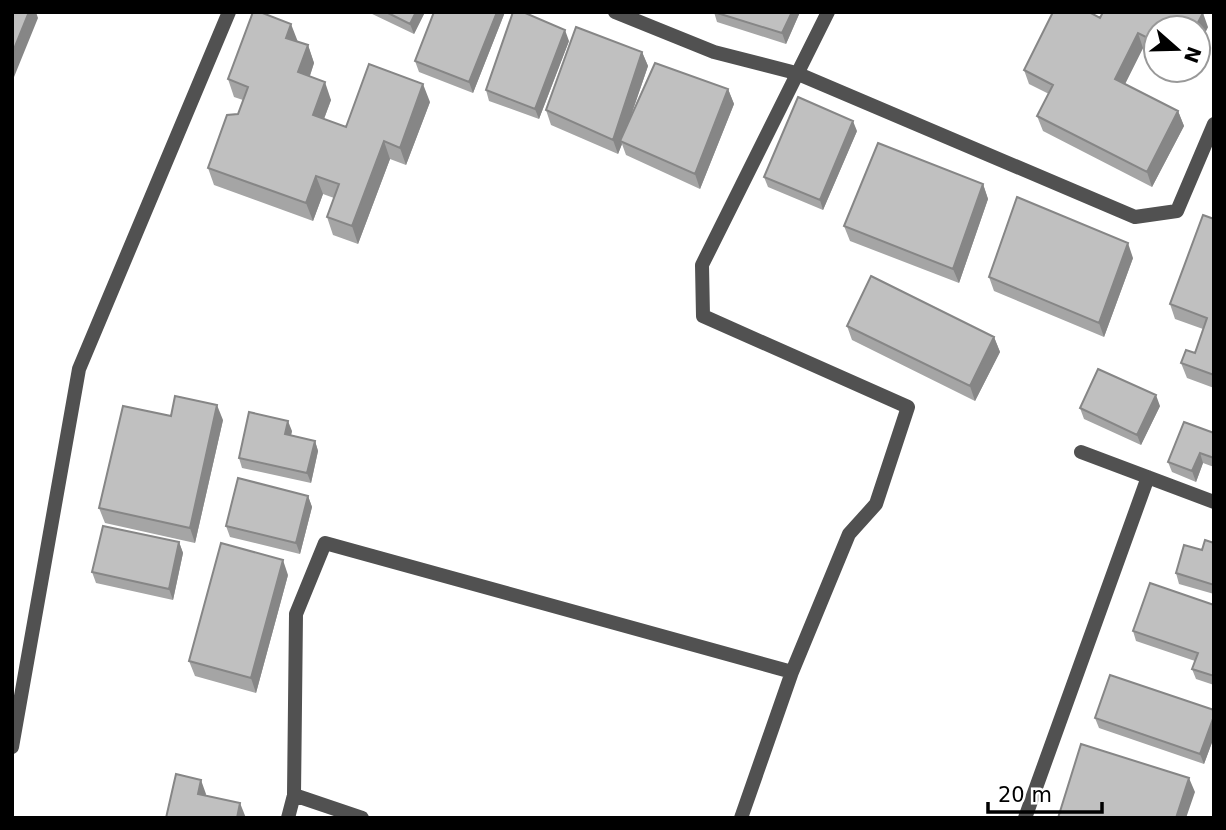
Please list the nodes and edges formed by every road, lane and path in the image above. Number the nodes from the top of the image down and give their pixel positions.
1 (229, 12) edge
2 (615, 12) edge
3 (828, 12) edge
4 (796, 73) junction
5 (1214, 124) edge
6 (1081, 452) dead end
7 (1148, 477) junction
8 (1214, 502) edge
9 (792, 672) junction
10 (12, 747) edge
11 (294, 795) junction
12 (288, 818) edge
13 (362, 818) edge
14 (741, 818) edge
15 (1025, 818) edge

1 - 10 street
2 - 4 street
3 - 4 street
4 - 5 street
4 - 9 street
6 - 7 street
7 - 8 street
7 - 15 street
9 - 11 street
9 - 14 street
11 - 12 street
11 - 13 street

